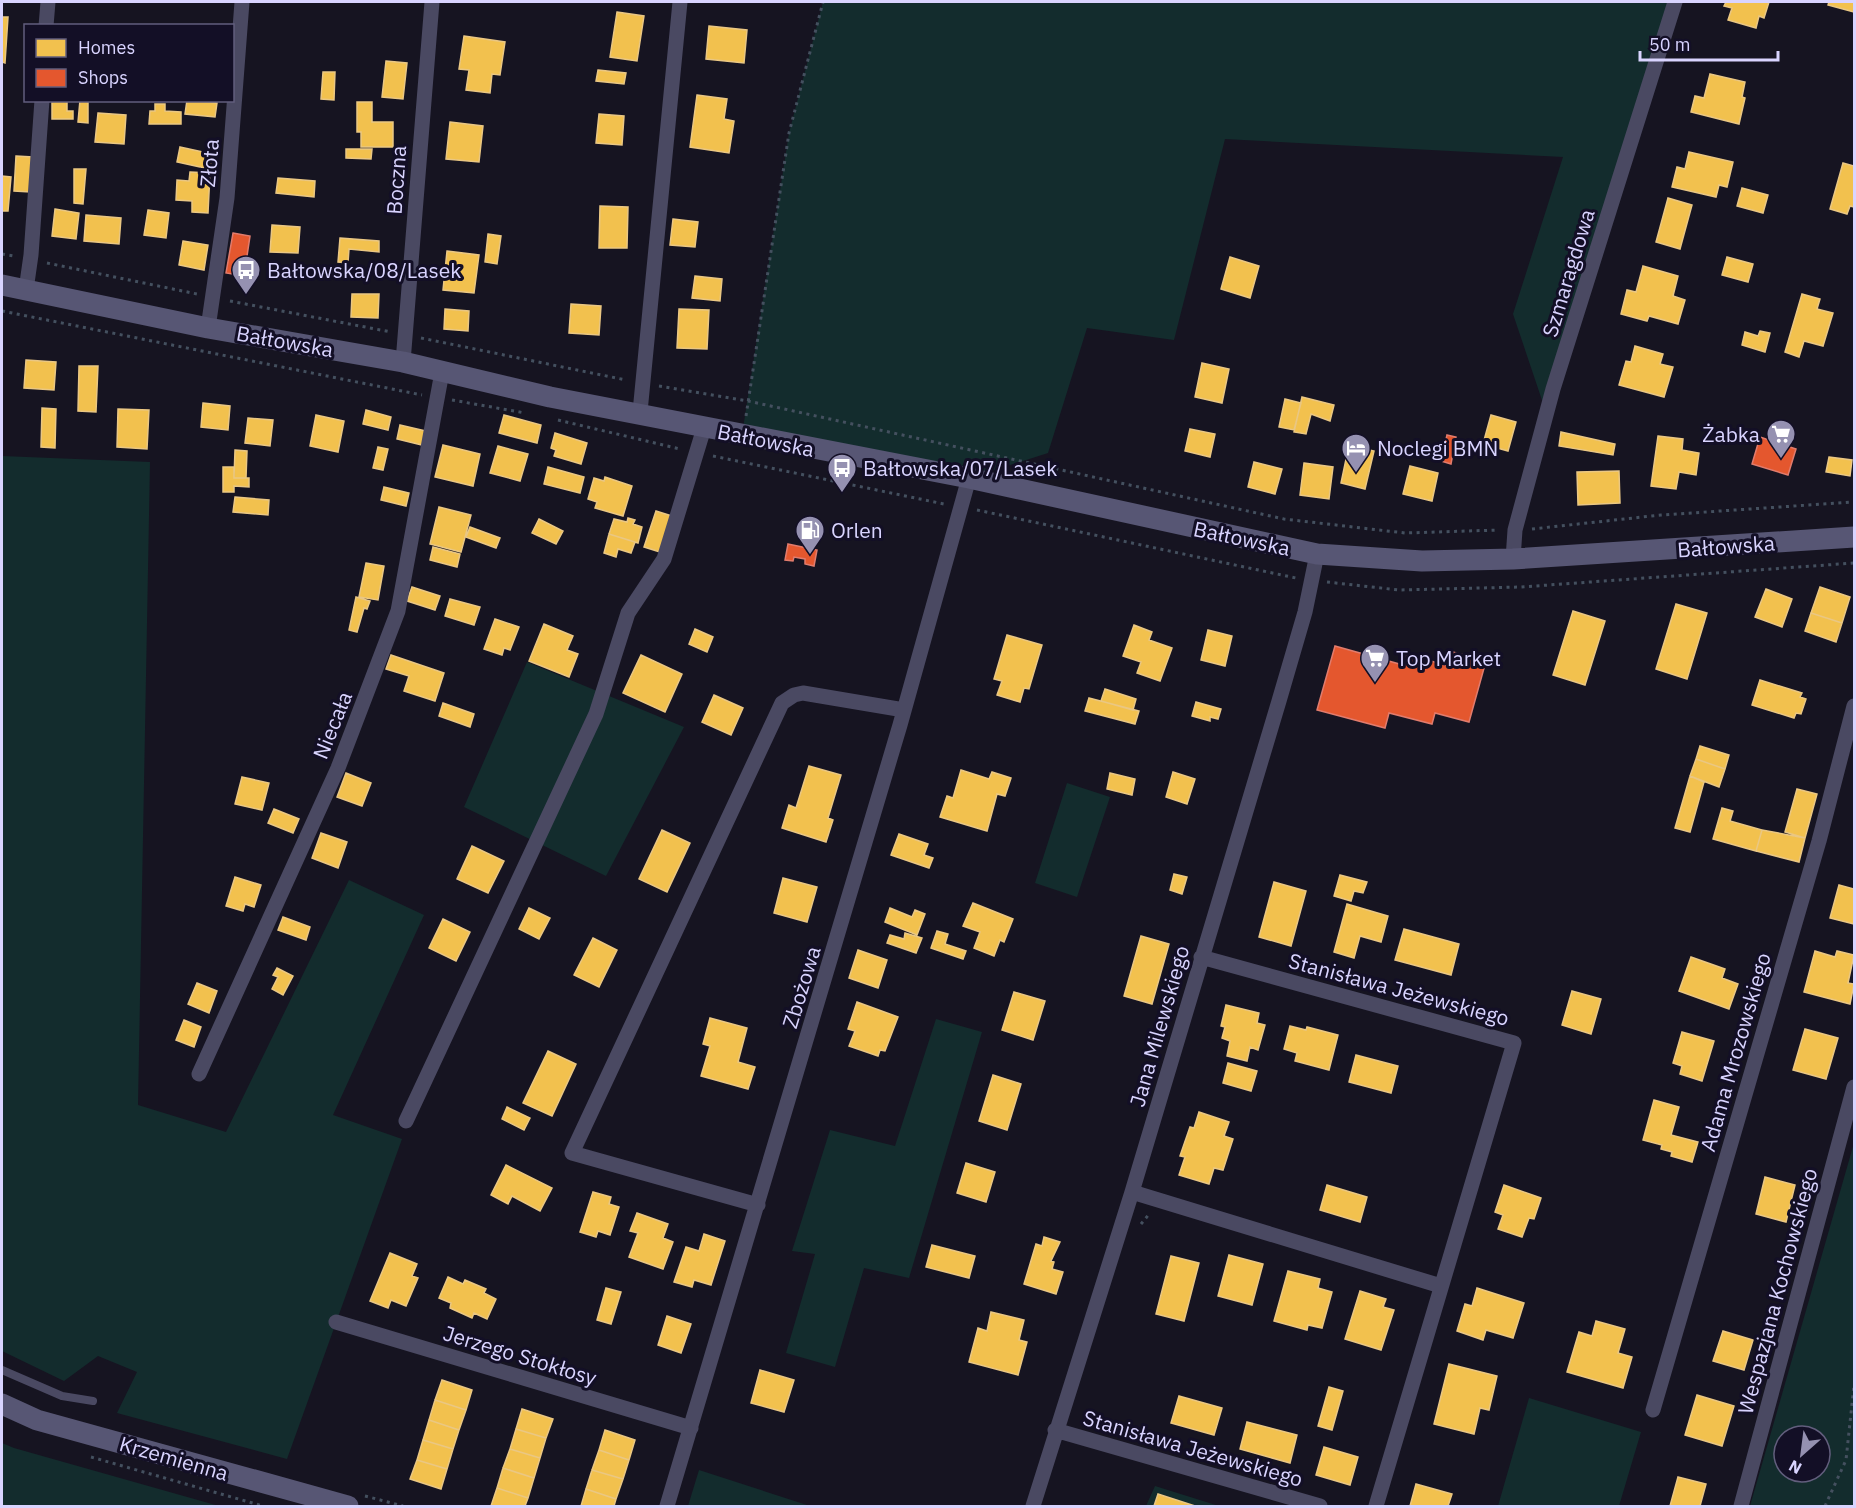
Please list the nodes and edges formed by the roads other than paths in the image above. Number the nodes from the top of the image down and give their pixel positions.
1 (48, 2) edge
2 (242, 2) edge
3 (432, 2) edge
4 (680, 2) edge
5 (1675, 2) edge
6 (46, 24) edge
7 (42, 102) edge
8 (2, 285) edge
9 (26, 290) junction
10 (208, 328) junction
11 (403, 362) junction
12 (442, 372) junction
13 (640, 412) junction
14 (704, 428) junction
15 (969, 478) junction
16 (1854, 537) edge
17 (1317, 554) junction
18 (1513, 559) junction
19 (1854, 706) edge
20 (904, 710) junction
21 (1201, 957) junction
22 (199, 1074) dead end
23 (1854, 1087) edge
24 (406, 1120) dead end
25 (1132, 1192) junction
26 (758, 1205) junction
27 (1441, 1286) junction
28 (336, 1322) dead end
29 (2, 1370) edge
30 (93, 1401) dead end
31 (2, 1404) edge
32 (1653, 1410) dead end
33 (691, 1428) junction
34 (1055, 1430) junction
35 (348, 1506) edge
36 (667, 1506) edge
37 (1033, 1506) edge
38 (1320, 1506) edge
39 (1376, 1506) edge
40 (1741, 1506) edge

1 - 6 street
2 - 10 street, Złota
3 - 11 street, Boczna
4 - 13 street
5 - 18 street, Szmaragdowa
7 - 9 street
8 - 9 main road, Bałtowska
9 - 10 main road, Bałtowska
10 - 11 main road, Bałtowska
11 - 12 main road, Bałtowska
12 - 13 main road, Bałtowska
12 - 22 street, Niecała
13 - 14 main road, Bałtowska
14 - 15 main road, Bałtowska
14 - 24 street
15 - 17 main road, Bałtowska
15 - 20 street, Zbożowa
16 - 18 main road, Bałtowska
17 - 18 main road, Bałtowska
17 - 21 street, Jana Milewskiego
19 - 32 street, Adama Mrozowskiego
20 - 26 street, Zbożowa
20 - 26 street
21 - 25 street, Jana Milewskiego
21 - 27 street, Stanisława Jeżewskiego
23 - 40 street, Wespazjana Kochowskiego
25 - 27 street
25 - 34 street, Jana Milewskiego
26 - 33 street, Zbożowa
27 - 39 street, Stanisława Jeżewskiego
28 - 33 street, Jerzego Stokłosy
29 - 30 lane
31 - 35 main road, Krzemienna
33 - 36 street, Zbożowa
34 - 37 street, Jana Milewskiego
34 - 38 street, Stanisława Jeżewskiego

